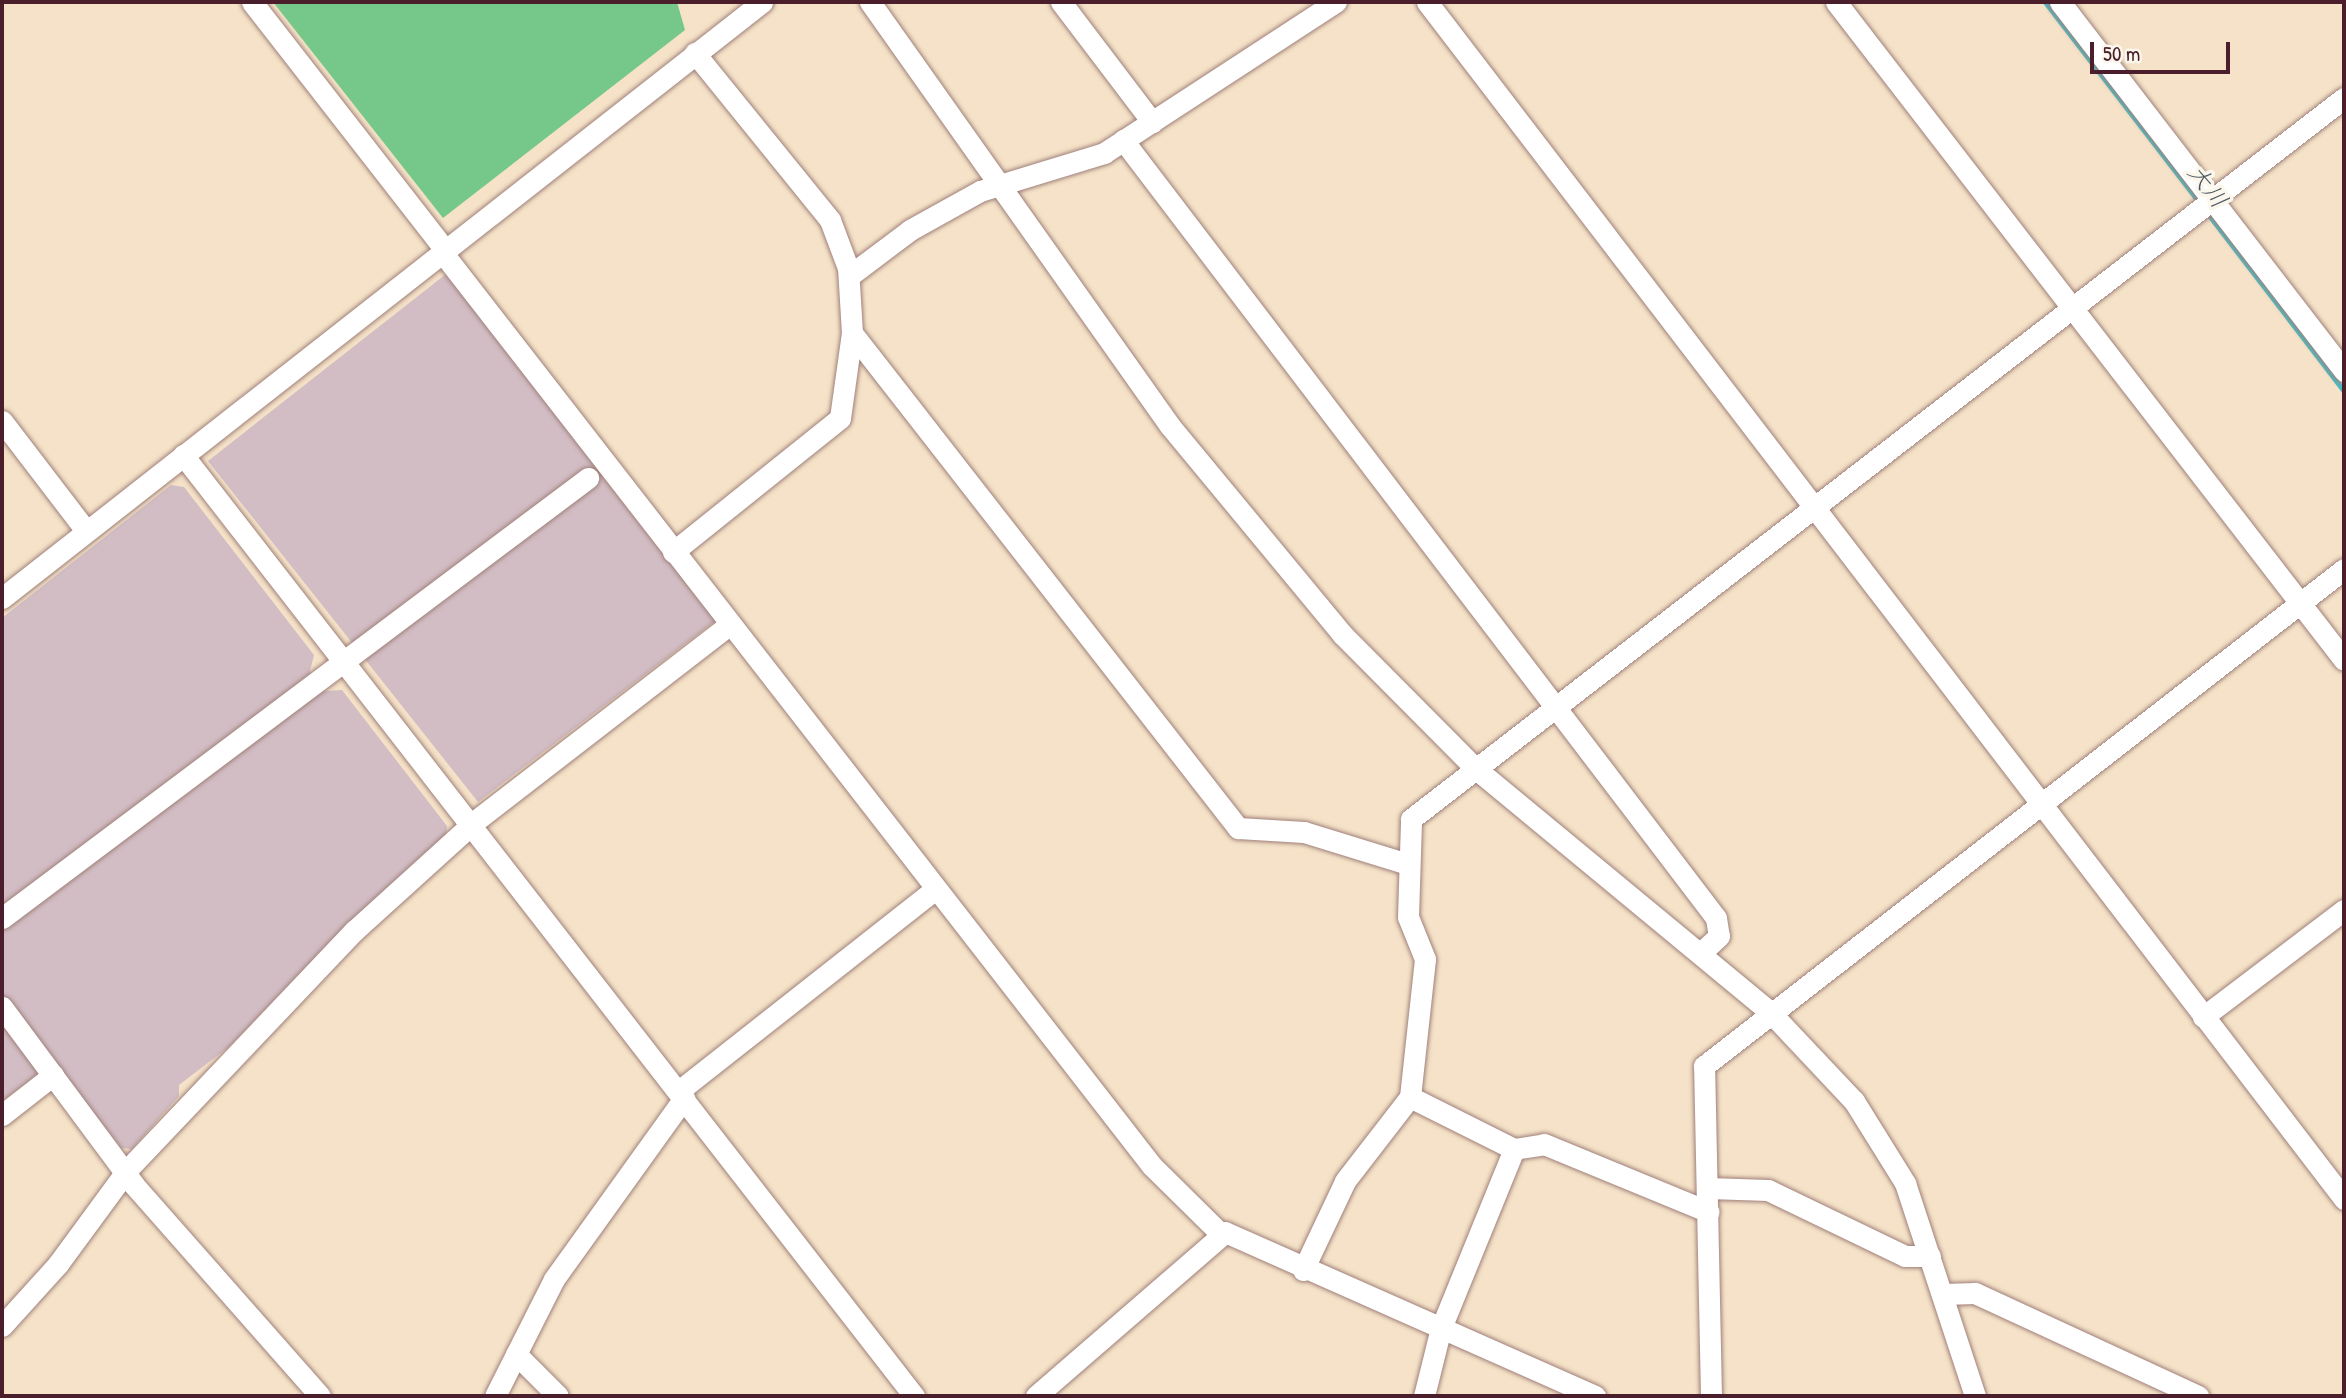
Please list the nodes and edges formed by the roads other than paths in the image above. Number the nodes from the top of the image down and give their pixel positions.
1 (252, 2) edge
2 (762, 2) edge
3 (870, 2) edge
4 (1061, 2) edge
5 (1336, 2) edge
6 (1427, 2) edge
7 (1836, 2) edge
8 (2060, 2) edge
9 (695, 53) junction
10 (2344, 98) edge
11 (1152, 121) junction
12 (1123, 140) junction
13 (1003, 183) junction
14 (2212, 200) junction
15 (443, 251) junction
16 (849, 276) junction
17 (2072, 308) junction
18 (852, 333) junction
19 (2344, 371) edge
20 (2, 421) edge
21 (183, 455) junction
22 (588, 478) dead end
23 (1812, 509) junction
24 (86, 531) junction
25 (673, 552) junction
26 (2344, 569) edge
27 (2, 598) edge
28 (2300, 603) junction
29 (730, 624) junction
30 (2344, 660) edge
31 (343, 661) junction
32 (1556, 709) junction
33 (1475, 768) junction
34 (2040, 807) junction
35 (474, 822) junction
36 (1405, 863) junction
37 (935, 889) junction
38 (2344, 910) edge
39 (2, 918) edge
40 (1701, 953) junction
41 (2, 1007) edge
42 (1771, 1013) junction
43 (2203, 1017) junction
44 (52, 1075) junction
45 (682, 1094) junction
46 (1410, 1097) junction
47 (2, 1115) edge
48 (1514, 1149) junction
49 (128, 1170) junction
50 (1708, 1188) junction
51 (2344, 1199) edge
52 (1709, 1212) junction
53 (1221, 1234) junction
54 (1930, 1256) junction
55 (1303, 1270) junction
56 (1943, 1294) junction
57 (2, 1325) edge
58 (1441, 1328) junction
59 (516, 1354) junction
60 (320, 1396) edge
61 (495, 1396) edge
62 (558, 1396) edge
63 (914, 1396) edge
64 (1036, 1396) edge
65 (1424, 1396) edge
66 (1595, 1396) edge
67 (1711, 1396) edge
68 (1975, 1396) edge
69 (2198, 1396) edge

1 - 15 street
2 - 9 street
3 - 13 street
4 - 11 street
5 - 11 street
6 - 23 street
7 - 17 street
8 - 14 street
9 - 15 street
9 - 16 street
10 - 14 street
11 - 12 street
12 - 13 street
12 - 32 street
13 - 16 street
13 - 33 street
14 - 17 street
14 - 19 street
15 - 21 street
15 - 25 street
16 - 18 street
17 - 23 street
17 - 28 street
18 - 25 street
18 - 36 street
20 - 24 street
21 - 24 street
21 - 31 street
22 - 31 street
23 - 32 street
23 - 34 street
24 - 27 street
25 - 29 street
26 - 28 street
28 - 30 street
28 - 34 street
29 - 35 street
29 - 37 street
31 - 35 street
31 - 39 street
32 - 33 street
32 - 40 street
33 - 36 street
33 - 40 street
34 - 42 street
34 - 43 street
35 - 45 street
35 - 49 street
36 - 46 street
37 - 45 street
37 - 53 street
38 - 43 street
40 - 42 street
41 - 44 street
42 - 50 street
42 - 54 street
43 - 51 street
44 - 47 street
44 - 49 street
45 - 59 street
45 - 63 street
46 - 48 street
46 - 55 street
48 - 52 street
48 - 58 street
49 - 57 street
49 - 60 street
50 - 52 street
50 - 54 street
52 - 67 street
53 - 55 street
53 - 64 street
54 - 56 street
55 - 58 street
56 - 68 street
56 - 69 street
58 - 65 street
58 - 66 street
59 - 61 street
59 - 62 street

